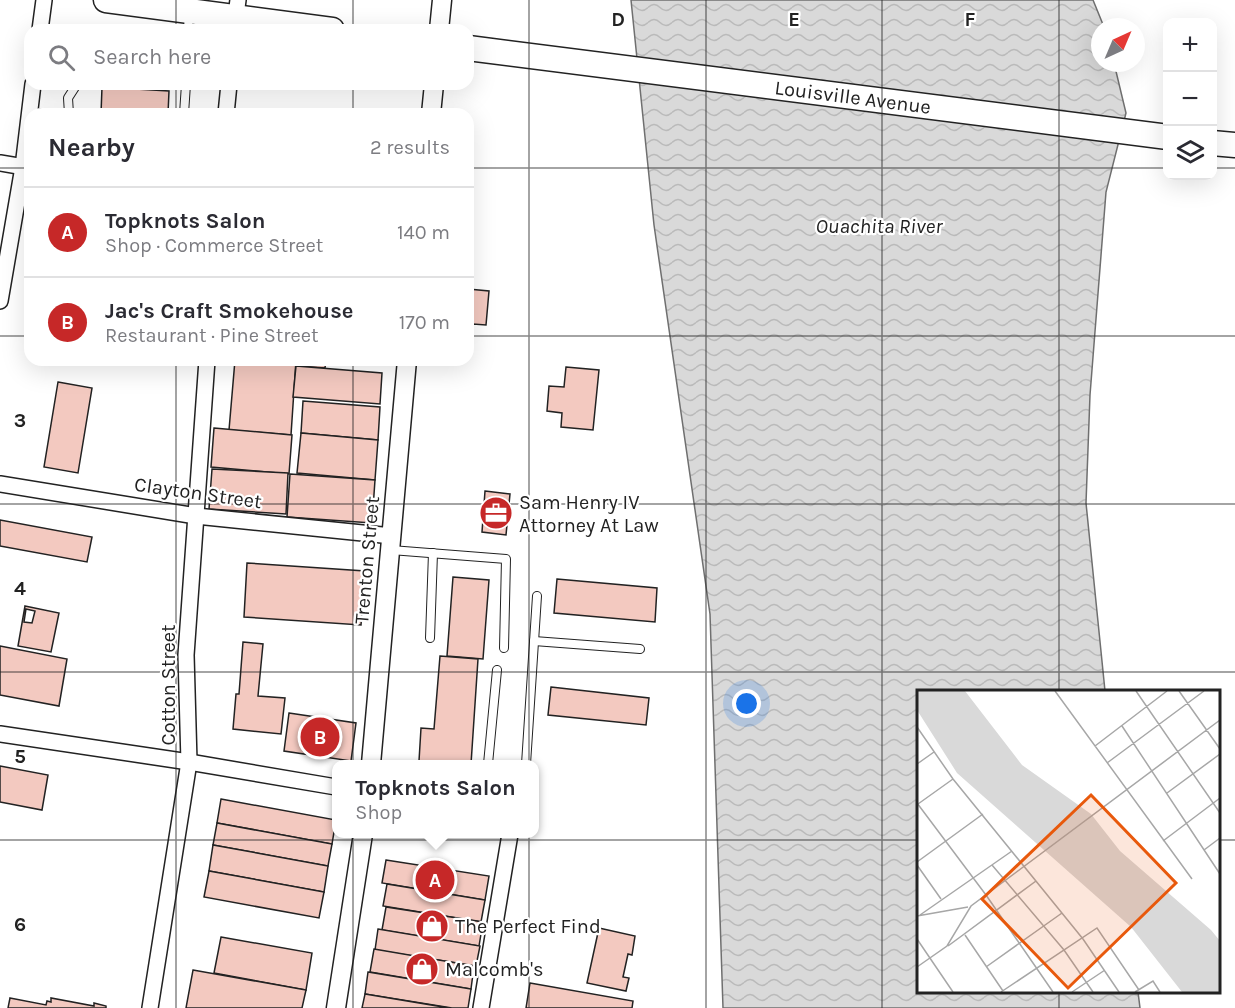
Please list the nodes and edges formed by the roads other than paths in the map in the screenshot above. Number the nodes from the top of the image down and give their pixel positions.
1 (44, 0) edge
2 (106, 0) edge
3 (442, 0) edge
4 (159, 3) edge
5 (236, 16) edge
6 (188, 21) edge
7 (41, 24) edge
8 (291, 24) edge
9 (440, 24) edge
10 (474, 49) edge
11 (32, 90) edge
12 (73, 90) edge
13 (186, 90) edge
14 (228, 90) edge
15 (433, 90) edge
16 (31, 108) edge
17 (69, 108) edge
18 (184, 108) edge
19 (227, 108) edge
20 (432, 108) edge
21 (1163, 136) edge
22 (1217, 143) edge
23 (1235, 145) edge
24 (0, 164) edge
25 (24, 168) edge
26 (24, 178) edge
27 (0, 301) edge
28 (207, 366) edge
29 (406, 366) edge
30 (0, 484) edge
31 (196, 516) junction
32 (391, 543) junction
33 (434, 553) junction
34 (537, 596) dead end
35 (430, 638) dead end
36 (534, 641) junction
37 (504, 648) dead end
38 (640, 649) dead end
39 (497, 670) dead end
40 (0, 734) edge
41 (371, 760) edge
42 (488, 760) edge
43 (526, 760) edge
44 (189, 762) junction
45 (332, 786) edge
46 (362, 838) edge
47 (509, 838) edge
48 (150, 1008) edge
49 (336, 1008) edge
50 (481, 1008) edge

1 - 7 street
2 - 4 main road
3 - 9 street
4 - 6 main road
5 - 6 main road
5 - 8 main road
10 - 21 main road, Louisville Avenue
11 - 16 street
12 - 17 lane
13 - 18 lane
14 - 19 street
15 - 20 street
22 - 23 main road
24 - 25 street
26 - 27 street
28 - 31 street, Cotton Street
29 - 32 street, Trenton Street
30 - 31 street, Clayton Street
31 - 32 street, Clayton Street
31 - 44 street, Cotton Street
32 - 33 lane
32 - 41 street, Trenton Street
33 - 35 lane
33 - 37 lane
34 - 36 lane
36 - 38 lane
36 - 43 lane
39 - 42 lane
40 - 44 street
44 - 45 street
44 - 48 street, Cotton Street
46 - 49 street
47 - 50 street

